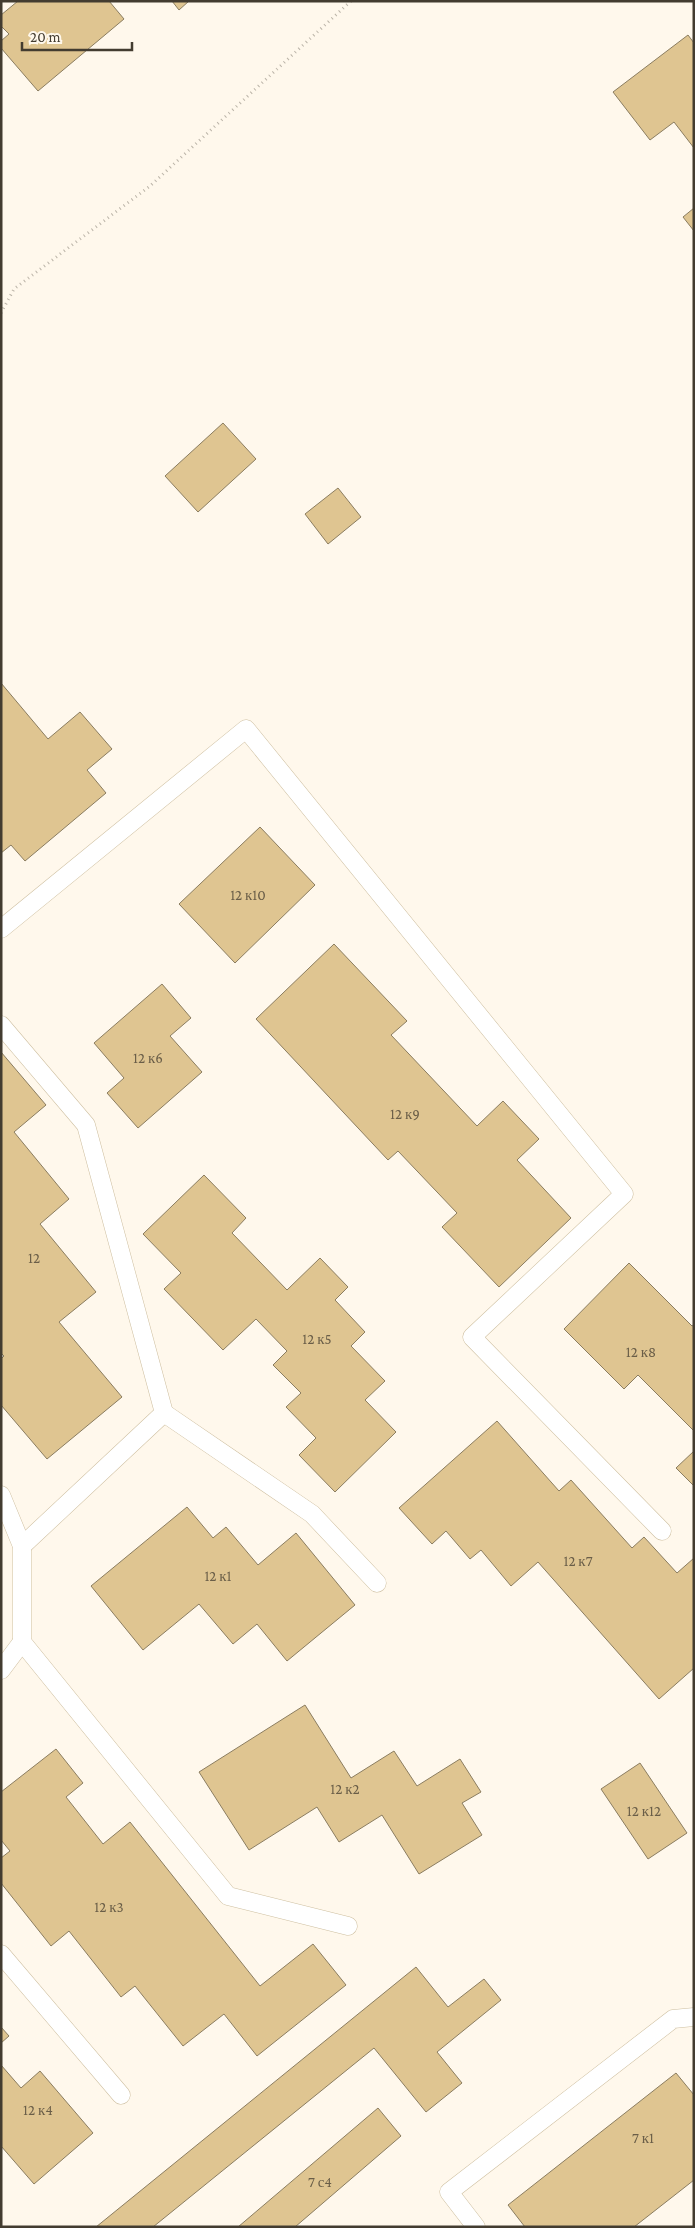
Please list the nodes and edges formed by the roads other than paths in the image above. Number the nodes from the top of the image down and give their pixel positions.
1 (4, 922) edge
2 (1, 1025) edge
3 (164, 1412) junction
4 (1, 1495) edge
5 (662, 1531) dead end
6 (22, 1546) junction
7 (377, 1584) dead end
8 (22, 1642) junction
9 (1, 1670) edge
10 (348, 1926) dead end
11 (1, 1954) edge
12 (694, 2017) edge
13 (121, 2095) dead end
14 (476, 2227) edge

1 - 5 lane
2 - 3 lane
3 - 6 lane
3 - 7 lane
4 - 6 lane
6 - 8 lane
8 - 9 lane
8 - 10 lane
11 - 13 lane
12 - 14 lane

